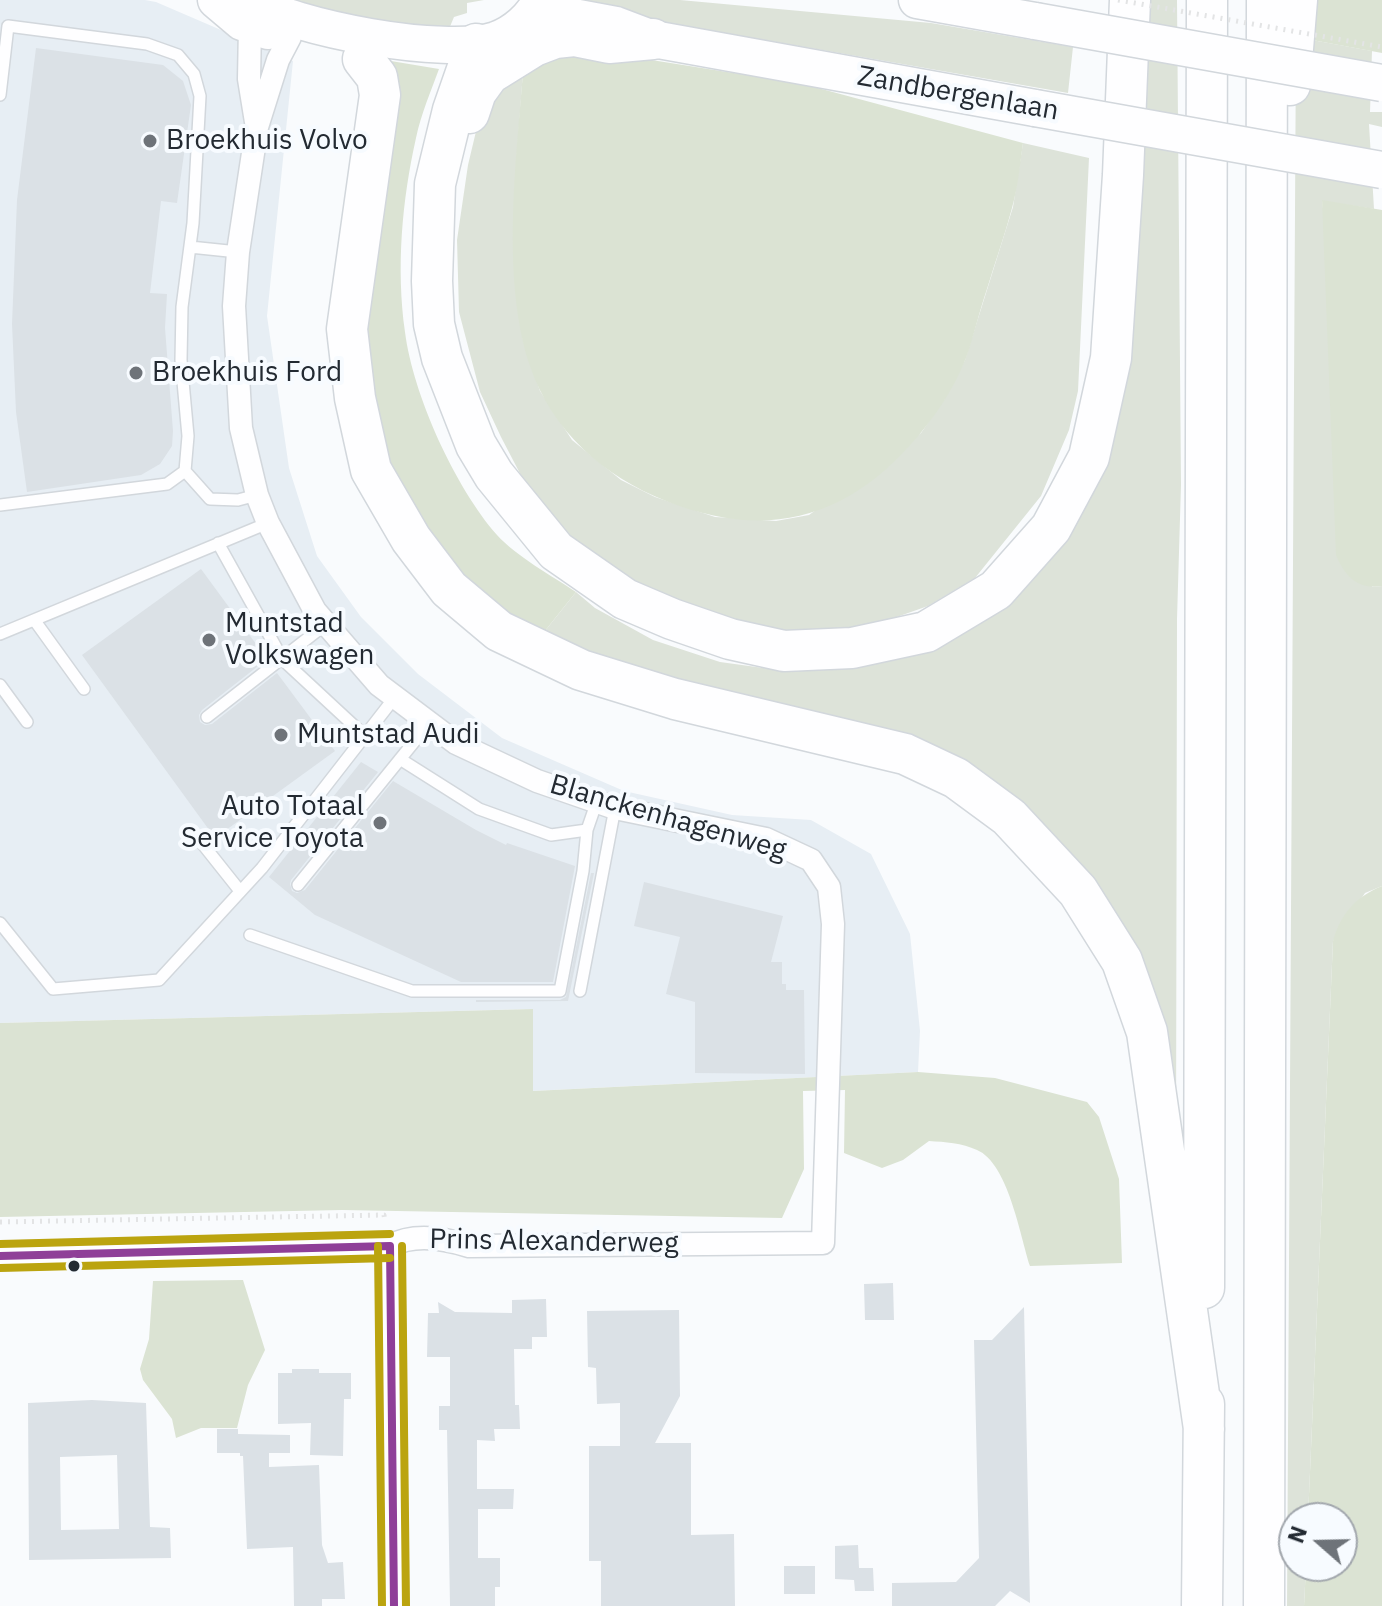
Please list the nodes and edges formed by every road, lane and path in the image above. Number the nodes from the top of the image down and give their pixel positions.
1 (216, 0) edge
2 (917, 0) edge
3 (1118, 0) edge
4 (1130, 0) edge
5 (1207, 0) edge
6 (1267, 0) edge
7 (1297, 0) edge
8 (531, 3) edge
9 (249, 13) edge
10 (294, 29) junction
11 (653, 39) junction
12 (467, 45) junction
13 (1382, 47) edge
14 (363, 59) joint
15 (1382, 83) edge
16 (0, 95) edge
17 (257, 127) junction
18 (1382, 170) edge
19 (432, 239) junction
20 (190, 247) junction
21 (238, 252) junction
22 (1266, 388) junction
23 (185, 471) junction
24 (257, 495) junction
25 (0, 505) edge
26 (268, 523) junction
27 (218, 543) junction
28 (35, 621) junction
29 (326, 624) junction
30 (0, 634) edge
31 (283, 660) junction
32 (0, 685) edge
33 (84, 689) dead end
34 (395, 697) junction
35 (207, 717) dead end
36 (27, 722) dead end
37 (427, 722) junction
38 (365, 736) junction
39 (400, 759) junction
40 (606, 805) junction
41 (587, 830) junction
42 (197, 837) dead end
43 (298, 885) dead end
44 (240, 891) junction
45 (0, 923) edge
46 (250, 935) dead end
47 (580, 991) dead end
48 (0, 1222) edge
49 (388, 1237) junction
50 (823, 1243) joint
51 (0, 1256) edge
52 (1204, 1429) junction
53 (394, 1606) edge
54 (1202, 1606) edge
55 (1264, 1606) edge

1 - 9 main road
2 - 15 main road, bridge
3 - 13 path, bridge
4 - 19 highway
5 - 52 highway
6 - 22 highway
7 - 22 highway
8 - 11 main road, Zandbergenlaan
8 - 12 main road
9 - 10 main road
9 - 17 street, Blanckenhagenweg
10 - 12 main road
10 - 14 main road
10 - 17 street, Blanckenhagenweg
11 - 18 main road, Zandbergenlaan, bridge
11 - 19 highway
12 - 19 highway
14 - 52 highway
16 - 20 lane
17 - 21 street, Blanckenhagenweg
20 - 21 lane
20 - 23 lane
21 - 24 street, Blanckenhagenweg
22 - 55 highway
23 - 24 lane
23 - 25 lane
24 - 26 street, Blanckenhagenweg
26 - 27 lane
26 - 29 street, Blanckenhagenweg
27 - 28 lane
27 - 31 lane
28 - 30 lane
28 - 33 lane
29 - 31 lane
29 - 34 street, Blanckenhagenweg
31 - 35 lane
31 - 38 lane
32 - 36 lane
34 - 37 street, Blanckenhagenweg
34 - 38 lane
37 - 39 lane
37 - 40 street, Blanckenhagenweg
38 - 44 lane
39 - 41 lane
39 - 43 lane
40 - 41 lane
40 - 47 lane
40 - 50 street, Blanckenhagenweg
41 - 46 lane
42 - 44 lane
44 - 45 lane
48 - 49 path
49 - 50 street, Prins Alexanderweg
49 - 51 street, Prins Alexanderweg
49 - 53 street
52 - 54 highway

